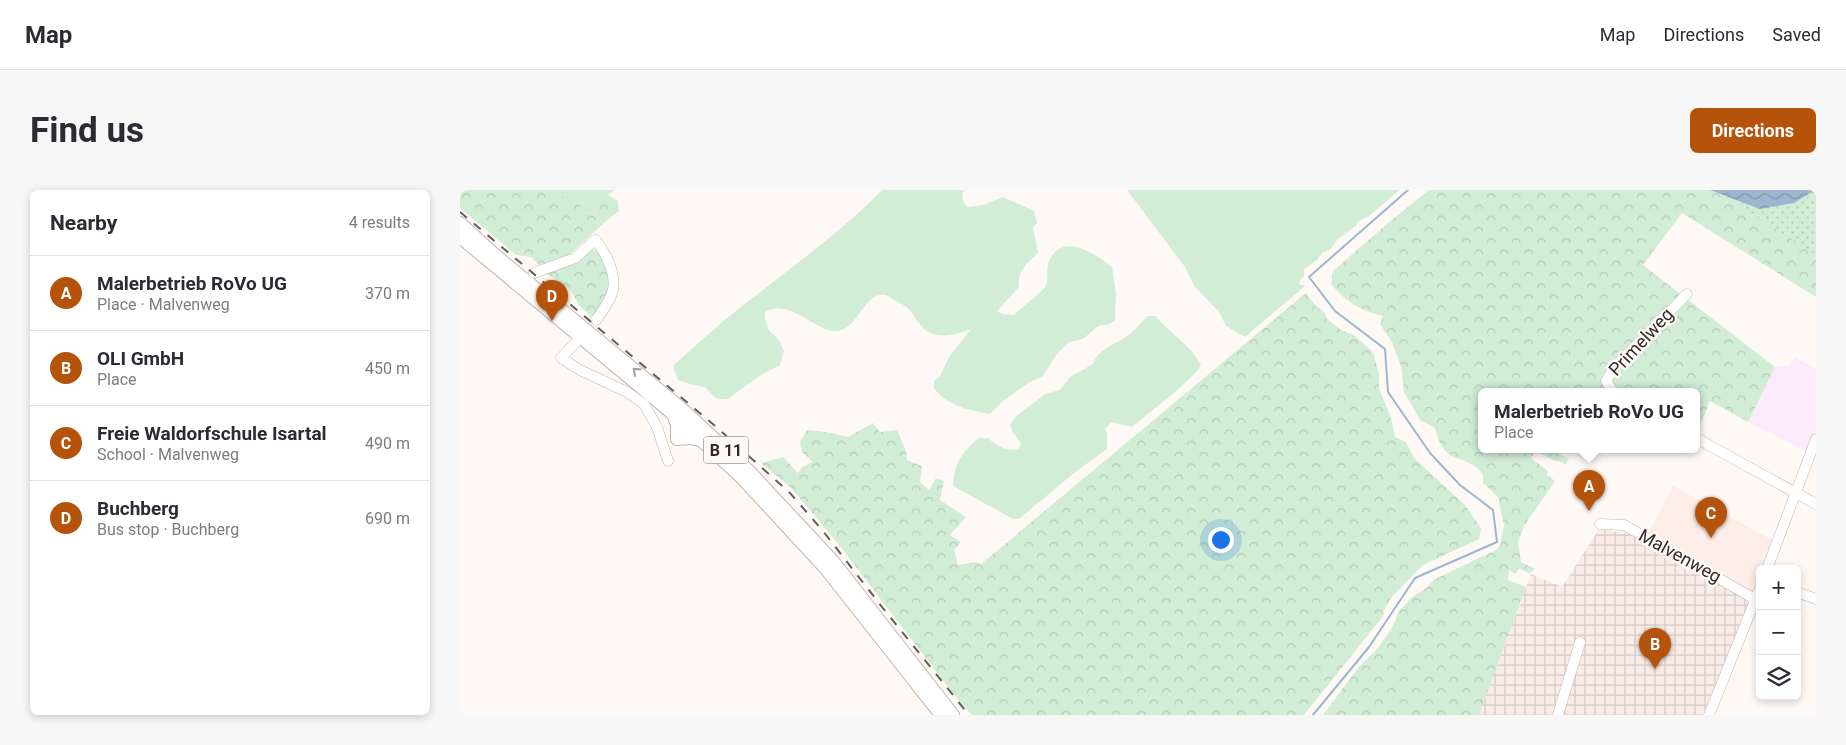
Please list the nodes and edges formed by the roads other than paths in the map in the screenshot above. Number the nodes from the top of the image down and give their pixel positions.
1 (460, 223) edge
2 (460, 237) edge
3 (514, 271) junction
4 (534, 273) junction
5 (536, 288) junction
6 (1687, 294) dead end
7 (596, 320) dead end
8 (576, 342) dead end
9 (1610, 388) edge
10 (673, 414) junction
11 (677, 440) junction
12 (702, 440) junction
13 (1700, 440) edge
14 (1816, 440) edge
15 (664, 447) junction
16 (668, 461) dead end
17 (1795, 493) junction
18 (1816, 504) edge
19 (1600, 524) dead end
20 (1768, 565) edge
21 (1801, 593) edge
22 (1755, 599) joint
23 (1816, 599) edge
24 (1580, 642) dead end
25 (941, 715) edge
26 (952, 715) edge
27 (1558, 715) edge
28 (1709, 715) edge

1 - 3 main road, B 11
2 - 10 main road, B 11
3 - 4 main road
3 - 5 main road, B 11
4 - 5 main road
4 - 7 street
26 -> 5 main road, B 11
6 - 9 street, Primelweg
8 - 15 street
10 - 11 main road
10 - 12 main road, B 11
11 - 12 main road
11 - 15 street
12 - 25 main road, B 11
13 - 17 street
14 - 17 street
15 - 16 street
17 - 18 street
17 - 20 street
19 - 22 street, Malvenweg
21 - 23 street
22 - 28 street
24 - 27 street

